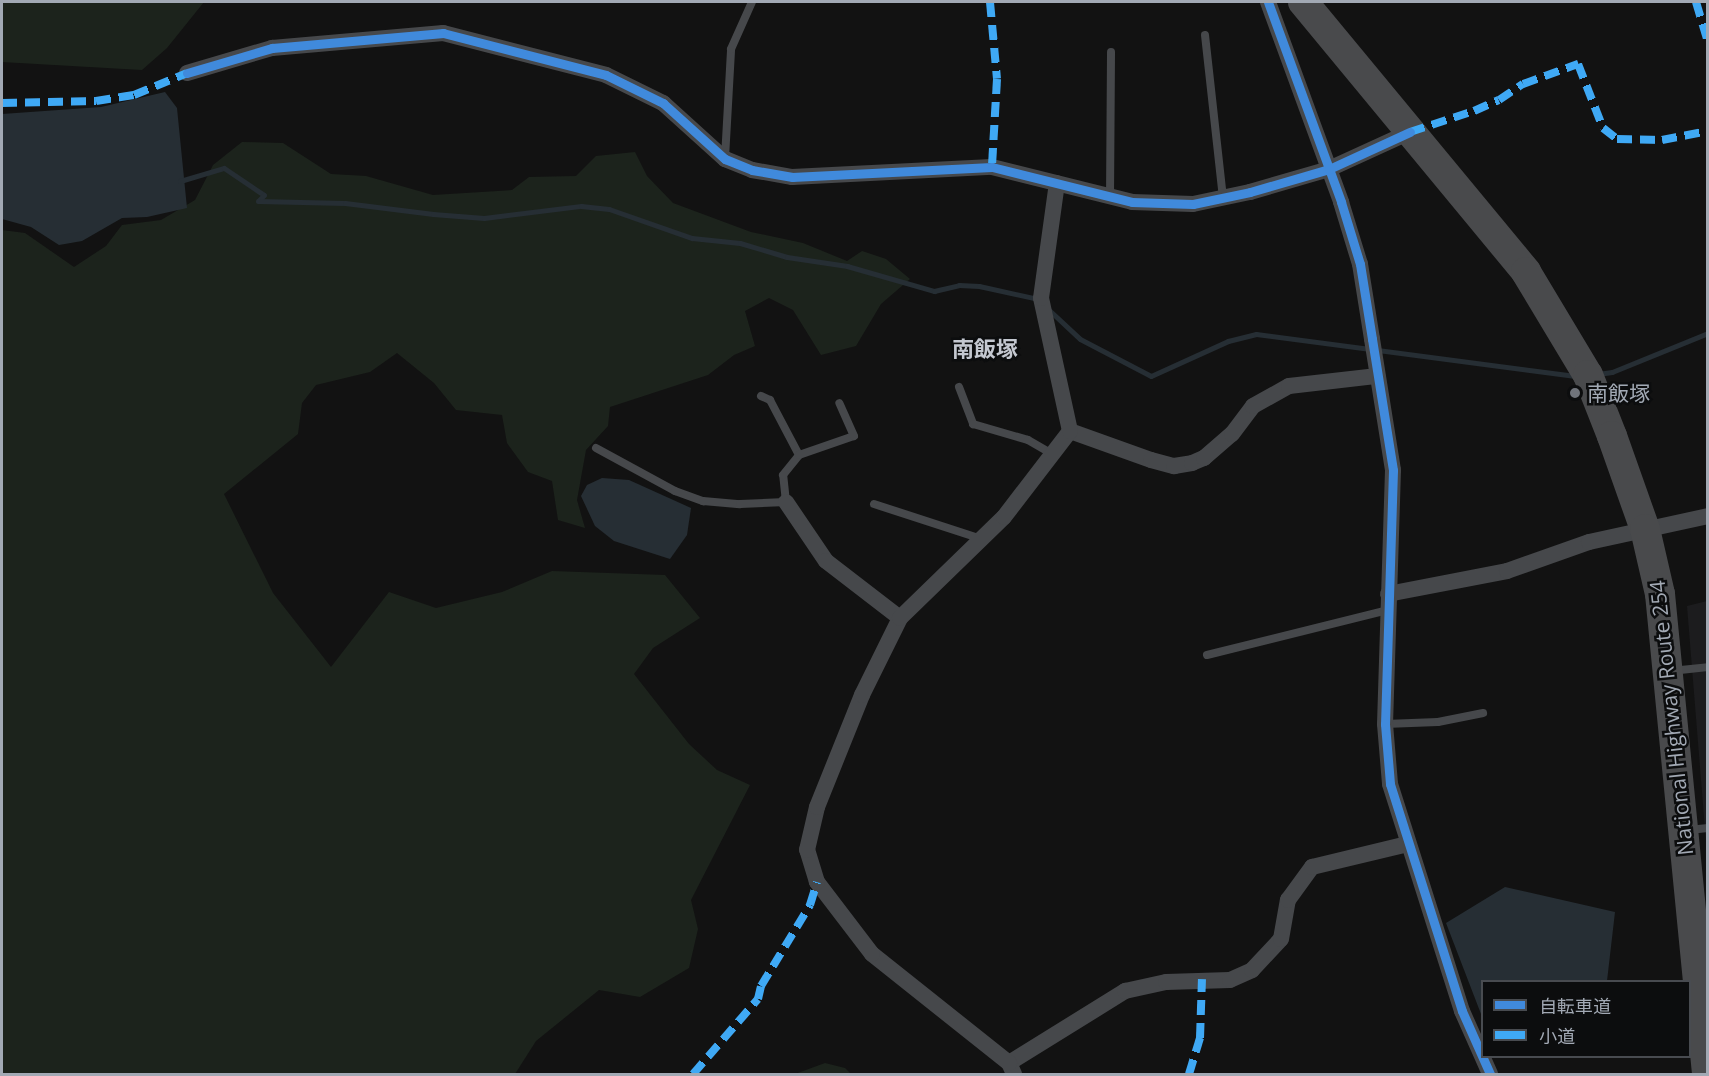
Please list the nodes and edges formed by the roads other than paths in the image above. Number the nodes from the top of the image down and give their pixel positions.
1 (752, 2) edge
2 (1268, 2) edge
3 (1303, 2) edge
4 (1205, 35) dead end
5 (1111, 52) dead end
6 (187, 73) dead end
7 (1410, 132) junction
8 (725, 159) junction
9 (1329, 170) junction
10 (1057, 183) junction
11 (1223, 197) junction
12 (1110, 198) junction
13 (1377, 376) junction
14 (959, 387) dead end
15 (761, 396) dead end
16 (839, 403) dead end
17 (1070, 431) junction
18 (596, 448) dead end
19 (1052, 454) junction
20 (799, 455) junction
21 (786, 502) junction
22 (874, 504) dead end
23 (1707, 516) edge
24 (1645, 529) junction
25 (982, 539) junction
26 (1388, 602) junction
27 (900, 618) junction
28 (1207, 655) dead end
29 (1707, 667) edge
30 (1668, 671) junction
31 (1483, 713) dead end
32 (1385, 724) junction
33 (1695, 829) edge
34 (1408, 844) junction
35 (1700, 927) edge
36 (1481, 1054) edge
37 (1483, 1058) edge
38 (1707, 1060) edge
39 (1012, 1069) edge
40 (1490, 1074) edge

1 - 8 lane
2 - 9 street
3 - 7 highway, National Highway Route 254
4 - 11 lane
5 - 12 lane
6 - 8 street
7 - 9 street
7 - 24 highway, National Highway Route 254
8 - 10 street
9 - 11 street
9 - 13 street
10 - 12 street
10 - 17 street
11 - 12 street
13 - 17 street
13 - 26 street
14 - 19 lane
15 - 20 lane
16 - 20 lane
17 - 19 street
18 - 21 lane
19 - 25 street
20 - 21 lane
21 - 27 street
22 - 25 lane
23 - 24 street
24 - 26 street
24 - 30 highway, National Highway Route 254
25 - 27 street
26 - 28 lane
26 - 32 street
27 - 39 street
29 - 30 lane
30 - 33 highway, National Highway Route 254
31 - 32 lane
32 - 34 street
33 - 35 highway, National Highway Route 254
34 - 36 street
34 - 39 street
35 - 38 highway, National Highway Route 254
37 - 40 street

